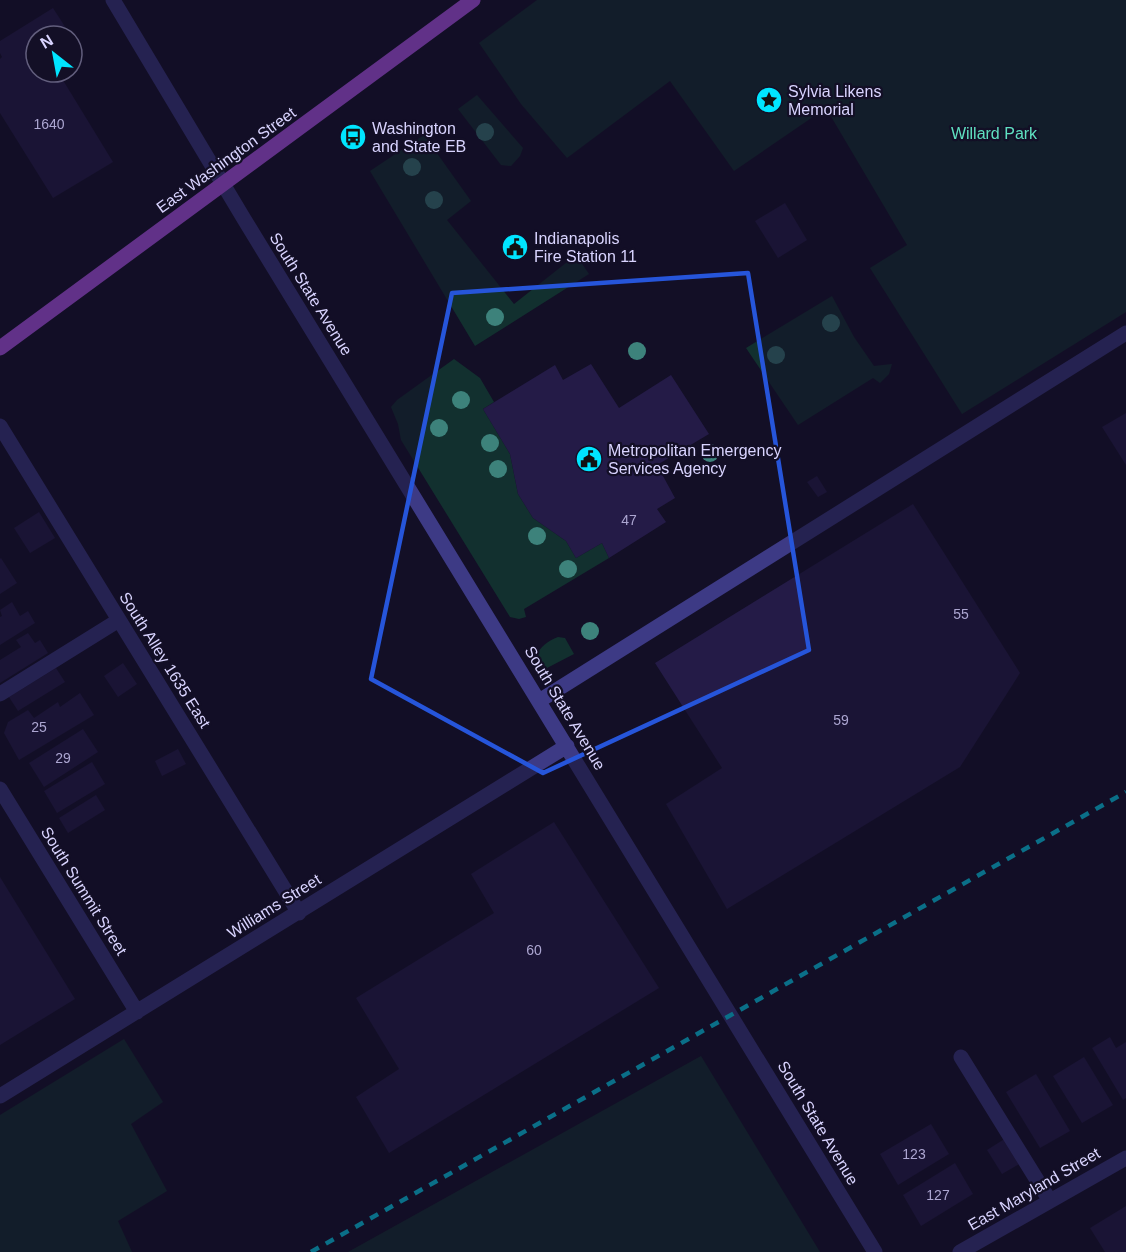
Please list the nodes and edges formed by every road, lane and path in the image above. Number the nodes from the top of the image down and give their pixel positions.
1 (113, 0) edge
2 (473, 0) edge
3 (224, 183) junction
4 (1126, 333) edge
5 (0, 348) edge
6 (0, 426) edge
7 (119, 621) junction
8 (0, 694) edge
9 (539, 701) junction
10 (567, 746) junction
11 (0, 789) edge
12 (299, 913) junction
13 (137, 1012) junction
14 (961, 1057) dead end
15 (0, 1096) edge
16 (1126, 1158) edge
17 (1050, 1201) junction
18 (875, 1252) edge
19 (960, 1252) edge

1 - 3 street, South State Avenue
2 - 3 main road, East Washington Street
3 - 5 main road, East Washington Street
3 - 9 street, South State Avenue
4 - 9 street
6 - 7 street, South Alley 1635 East
7 - 8 street
7 - 12 street, South Alley 1635 East
9 - 10 street, South State Avenue
10 - 12 street, Williams Street
10 - 18 street, South State Avenue
11 - 13 street, South Summit Street
12 - 13 street, Williams Street
13 - 15 street, Williams Street
14 - 17 street
16 - 17 street, East Maryland Street
17 - 19 street, East Maryland Street

